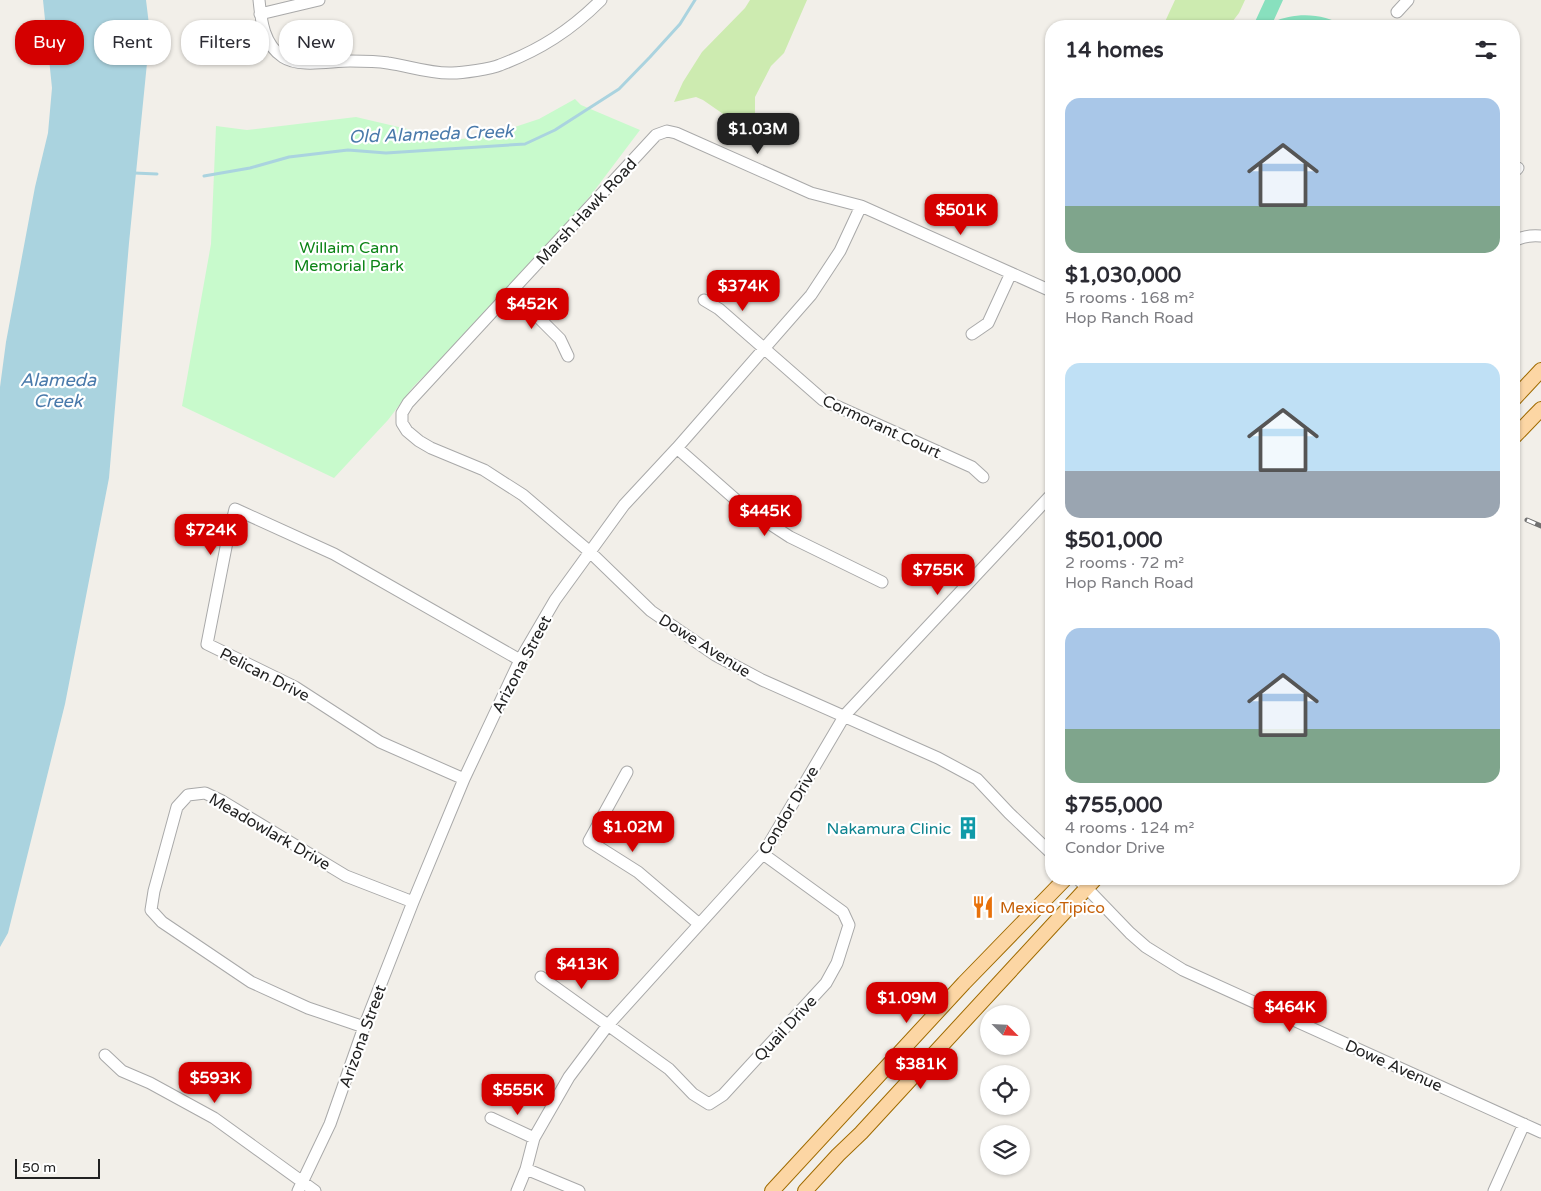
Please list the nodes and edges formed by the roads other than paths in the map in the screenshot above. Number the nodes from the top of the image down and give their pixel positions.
1 (259, 0) edge
2 (319, 0) edge
3 (601, 0) edge
4 (1408, 0) edge
5 (1397, 12) dead end
6 (260, 14) junction
7 (861, 206) junction
8 (1541, 236) edge
9 (1520, 238) edge
10 (1011, 273) junction
11 (1045, 288) edge
12 (512, 292) junction
13 (704, 300) dead end
14 (972, 334) dead end
15 (764, 347) junction
16 (568, 356) dead end
17 (1541, 370) edge
18 (1520, 393) edge
19 (1541, 409) edge
20 (402, 423) joint
21 (1520, 431) edge
22 (677, 448) junction
23 (983, 477) dead end
24 (1045, 501) edge
25 (590, 552) junction
26 (882, 582) dead end
27 (520, 660) junction
28 (844, 715) junction
29 (627, 772) dead end
30 (464, 780) junction
31 (1045, 847) edge
32 (763, 854) junction
33 (1059, 885) edge
34 (1083, 885) edge
35 (1089, 885) edge
36 (414, 902) junction
37 (699, 924) junction
38 (541, 977) dead end
39 (608, 1025) junction
40 (364, 1027) junction
41 (105, 1055) dead end
42 (491, 1118) dead end
43 (1524, 1124) junction
44 (1541, 1132) edge
45 (534, 1138) junction
46 (526, 1169) junction
47 (300, 1187) edge
48 (315, 1191) edge
49 (517, 1191) edge
50 (579, 1191) edge
51 (772, 1191) edge
52 (805, 1191) edge
53 (1494, 1191) edge

1 - 6 street
2 - 6 street
3 - 6 street
4 - 5 street
7 - 10 street
7 - 12 street, Marsh Hawk Road
7 - 15 street, Arizona Street
8 - 9 street
10 - 11 street
10 - 14 street
12 - 16 street
12 - 20 street, Marsh Hawk Road
13 - 15 street, Cormorant Court
15 - 22 street, Arizona Street
15 - 23 street, Cormorant Court
17 - 18 main road
19 - 21 main road
20 - 25 street, Dowe Avenue
22 - 25 street, Arizona Street
22 - 26 street
24 - 28 street, Condor Drive
25 - 27 street, Arizona Street
25 - 28 street, Dowe Avenue
27 - 30 street, Arizona Street
27 - 30 street, Pelican Drive
28 - 31 street, Dowe Avenue
28 - 32 street, Condor Drive
29 - 37 street
30 - 36 street, Arizona Street
32 - 37 street, Condor Drive
32 - 39 street, Quail Drive
33 - 51 main road
34 - 52 main road
35 - 43 street, Dowe Avenue
36 - 40 street, Arizona Street
36 - 40 street, Meadowlark Drive
37 - 39 street, Condor Drive
38 - 39 street
39 - 45 street, Condor Drive
40 - 47 street, Arizona Street
41 - 47 street
42 - 45 street
43 - 44 street, Dowe Avenue
43 - 53 street
45 - 46 street, Condor Drive
46 - 49 street, Condor Drive
46 - 50 street
47 - 48 street

